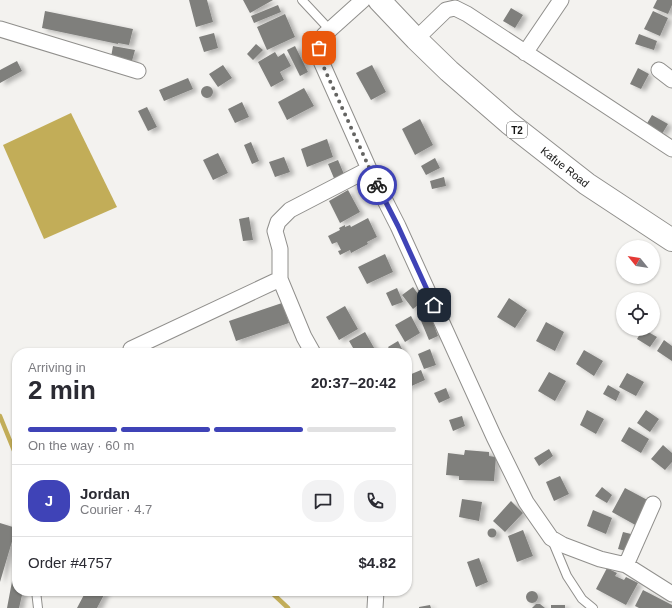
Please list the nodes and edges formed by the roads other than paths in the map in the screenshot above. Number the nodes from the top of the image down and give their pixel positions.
1 (302, 0) edge
2 (363, 0) edge
3 (379, 0) edge
4 (561, 0) edge
5 (0, 29) edge
6 (330, 30) junction
7 (416, 39) junction
8 (526, 53) junction
9 (659, 70) dead end
10 (138, 71) dead end
11 (672, 80) edge
12 (672, 149) edge
13 (369, 169) junction
14 (672, 240) edge
15 (280, 279) junction
16 (133, 348) edge
17 (310, 348) edge
18 (653, 504) dead end
19 (551, 538) junction
20 (626, 565) junction
21 (672, 594) edge
22 (37, 596) edge
23 (376, 596) edge
24 (38, 608) edge
25 (375, 608) edge
26 (593, 608) edge

1 - 6 lane
2 - 6 street
3 - 7 highway, Kafue Road / T2
4 - 8 street
5 - 10 street
6 - 13 street
7 - 8 street
7 - 14 highway, Kafue Road / T2
8 - 12 street
9 - 11 street
13 - 15 street
13 - 19 street
15 - 16 street
15 - 17 street
18 - 20 street
19 - 20 street
19 - 26 lane
20 - 21 street
22 - 24 lane
23 - 25 street

